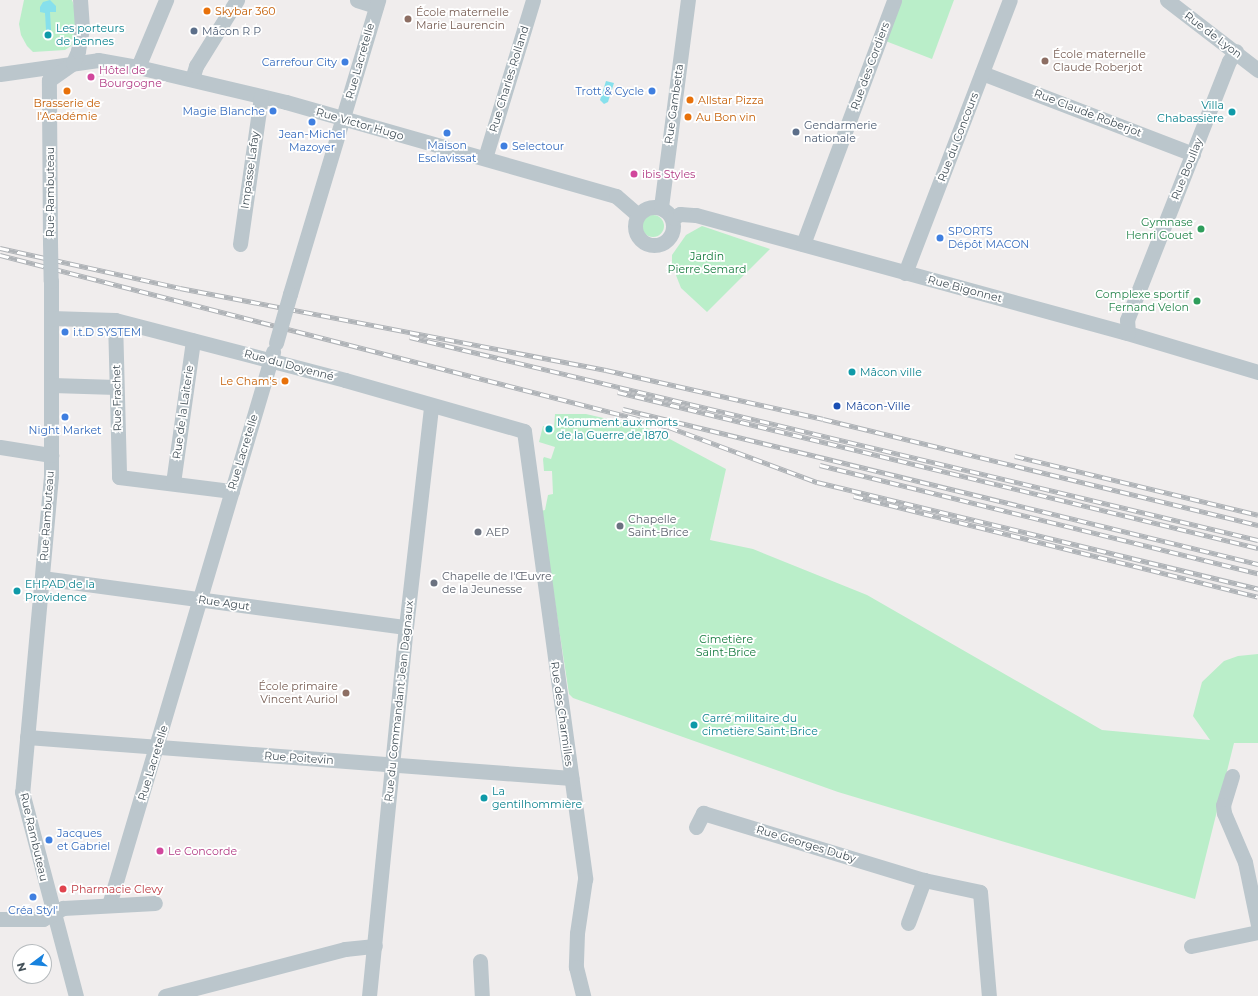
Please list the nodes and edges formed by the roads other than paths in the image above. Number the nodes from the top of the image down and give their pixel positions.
1 (80, 0) edge
2 (166, 0) edge
3 (237, 0) edge
4 (357, 0) edge
5 (533, 0) edge
6 (688, 0) edge
7 (894, 0) edge
8 (1010, 0) edge
9 (1167, 0) edge
10 (377, 3) edge
11 (1236, 51) junction
12 (73, 63) junction
13 (138, 67) junction
14 (1258, 70) edge
15 (982, 73) junction
16 (1, 74) edge
17 (192, 79) junction
18 (261, 96) junction
19 (344, 119) junction
20 (1193, 154) junction
21 (485, 158) junction
22 (661, 207) junction
23 (638, 215) junction
24 (673, 218) junction
25 (240, 244) dead end
26 (803, 244) junction
27 (906, 273) junction
28 (51, 318) junction
29 (115, 320) junction
30 (1128, 333) junction
31 (193, 340) junction
32 (271, 360) junction
33 (1234, 365) junction
34 (1258, 368) edge
35 (1258, 372) edge
36 (52, 385) junction
37 (116, 387) junction
38 (431, 406) junction
39 (524, 431) joint
40 (0, 447) edge
41 (52, 455) junction
42 (172, 483) junction
43 (232, 491) junction
44 (42, 578) junction
45 (202, 600) junction
46 (406, 628) junction
47 (27, 737) junction
48 (158, 748) junction
49 (392, 765) junction
50 (1232, 776) dead end
51 (571, 778) junction
52 (696, 827) dead end
53 (924, 880) junction
54 (155, 903) dead end
55 (110, 905) junction
56 (53, 914) junction
57 (1257, 916) edge
58 (0, 918) edge
59 (908, 923) dead end
60 (1258, 932) edge
61 (375, 946) junction
62 (1191, 946) dead end
63 (480, 961) dead end
64 (76, 996) edge
65 (165, 996) edge
66 (370, 996) edge
67 (482, 996) edge
68 (583, 996) edge
69 (989, 996) edge

1 - 12 street
2 - 13 street
3 - 17 street
4 - 10 street
5 - 21 street, Rue Charles Rolland
6 - 22 street, Rue Gambetta
7 - 26 street, Rue des Cordiers
8 - 15 street, Rue du Concours
9 - 11 street, Rue de Lyon
10 - 19 street, Rue Lacretelle
11 - 14 street, Rue de Lyon
11 - 20 street, Rue Boullay
12 - 13 street, Rue Victor Hugo
12 - 16 street, Rue Victor Hugo
12 - 28 street, Rue Rambuteau, bridge
13 - 17 street, Rue Victor Hugo
15 - 20 street, Rue Claude Roberjot
15 - 27 street, Rue du Concours
17 - 18 street, Rue Victor Hugo
18 - 19 street, Rue Victor Hugo
18 - 25 street, Impasse Lafay
19 - 21 street, Rue Victor Hugo
19 - 32 street, Rue Lacretelle, bridge
20 - 30 street, Rue Boullay
21 - 23 street, Rue Victor Hugo
22 - 23 street
22 - 24 street
23 - 24 street
24 - 26 street, Rue Bigonnet
26 - 27 street, Rue Bigonnet
27 - 30 street, Rue Bigonnet
28 - 29 street, Rue du Doyenné
28 - 36 street, Rue Rambuteau
29 - 31 street, Rue du Doyenné
29 - 37 street, Rue Frachet
30 - 33 street, Rue Bigonnet
31 - 32 street, Rue du Doyenné
31 - 42 street, Rue de la Laiterie
32 - 38 street, Rue du Doyenné
32 - 43 street, Rue Lacretelle
33 - 34 street
33 - 35 street, Rue Bigonnet
36 - 37 street
36 - 41 street, Rue Rambuteau
37 - 42 street, Rue Frachet
38 - 39 street, Rue du Doyenné
38 - 46 street, Rue du Commandant Jean Dagnaux
39 - 51 street, Rue des Charmilles
40 - 41 street
41 - 44 street, Rue Rambuteau
42 - 43 street
43 - 45 street, Rue Lacretelle
44 - 45 street, Rue Agut
44 - 47 street, Rue Rambuteau
45 - 46 street, Rue Agut
45 - 48 street, Rue Lacretelle
46 - 49 street, Rue du Commandant Jean Dagnaux
47 - 48 street, Rue Poitevin
47 - 56 street, Rue Rambuteau
48 - 49 street, Rue Poitevin
48 - 55 street, Rue Lacretelle
49 - 51 street, Rue Poitevin
49 - 61 street, Rue du Commandant Jean Dagnaux
50 - 57 street
51 - 68 street, Rue des Charmilles
52 - 53 street, Rue Georges Duby
53 - 59 street
53 - 69 street, Rue Georges Duby
54 - 55 street
55 - 56 street
56 - 58 street
56 - 64 street, Rue Rambuteau
60 - 62 street
61 - 65 street
61 - 66 street, Rue du Commandant Jean Dagnaux
63 - 67 street

